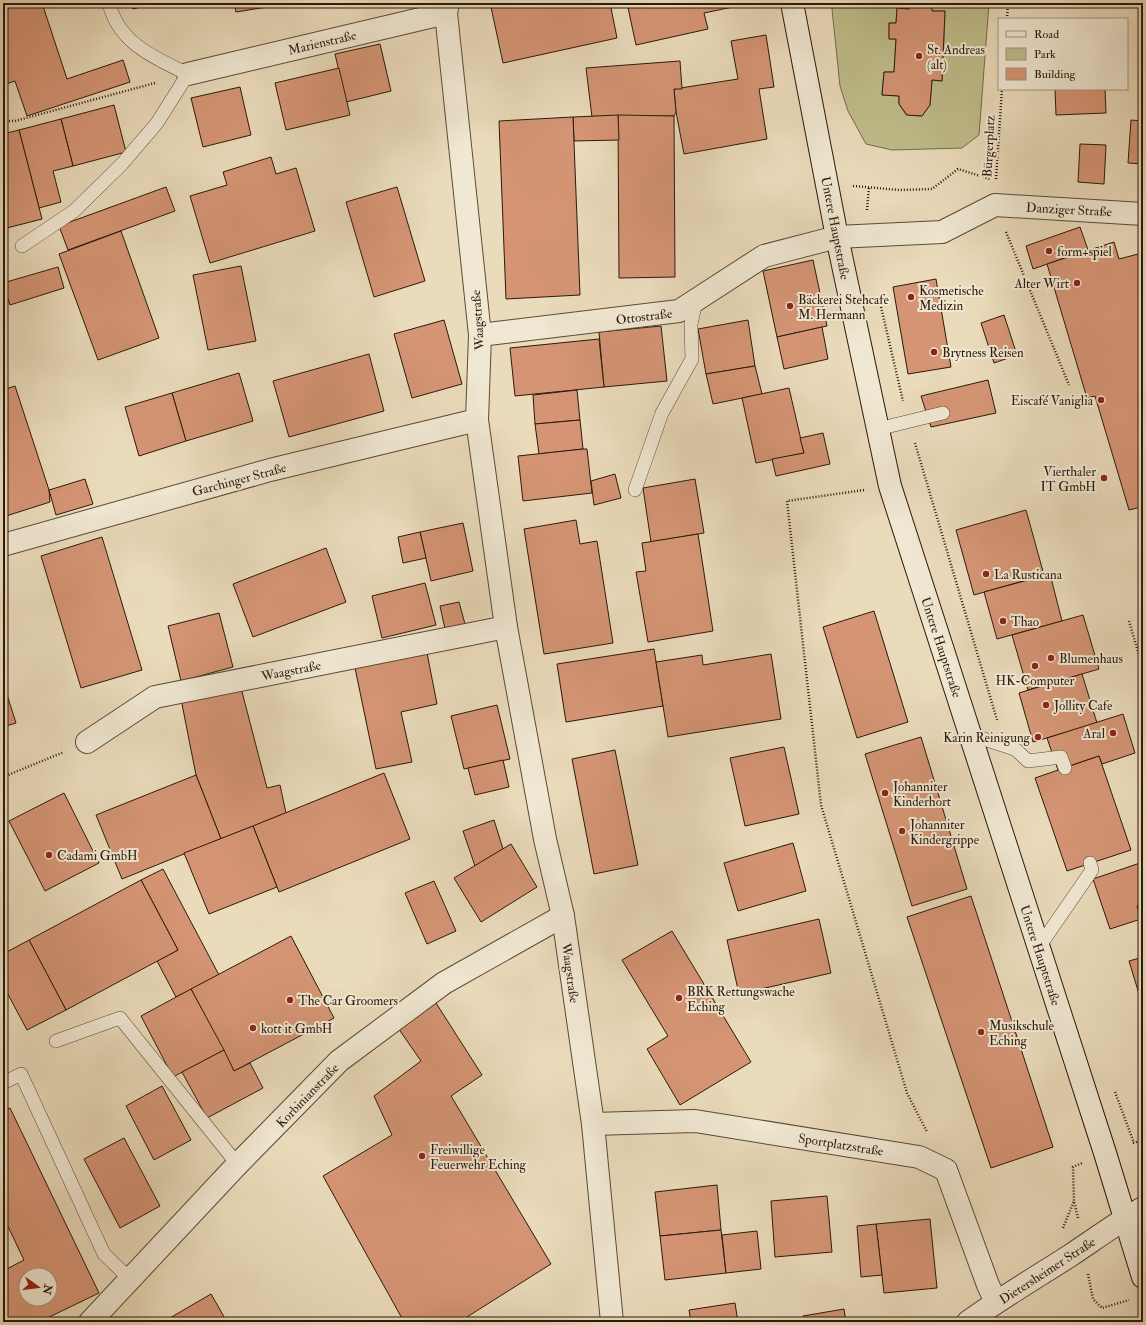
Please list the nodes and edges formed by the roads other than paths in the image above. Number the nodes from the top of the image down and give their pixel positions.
1 (109, 3) edge
2 (792, 3) edge
3 (447, 8) edge
4 (188, 74) junction
5 (1143, 214) edge
6 (837, 237) junction
7 (22, 246) dead end
8 (696, 300) junction
9 (480, 336) junction
10 (943, 413) dead end
11 (476, 420) junction
12 (878, 429) junction
13 (635, 490) dead end
14 (3, 545) edge
15 (506, 627) junction
16 (971, 735) junction
17 (87, 742) road end
18 (1065, 768) dead end
19 (1090, 863) dead end
20 (563, 916) junction
21 (1039, 947) junction
22 (56, 1042) dead end
23 (3, 1083) edge
24 (593, 1124) junction
25 (238, 1165) junction
26 (1134, 1213) edge
27 (1143, 1277) edge
28 (130, 1279) junction
29 (996, 1302) junction
30 (90, 1322) edge
31 (612, 1322) edge
32 (968, 1322) edge

1 - 4 lane
2 - 6 street, Untere Hauptstraße
3 - 4 street, Marienstraße
3 - 9 street, Waagstraße
4 - 7 lane
5 - 6 street, Danziger Straße
6 - 8 street, Ottostraße
6 - 12 street, Untere Hauptstraße
8 - 9 street, Ottostraße
8 - 13 lane
9 - 11 street, Waagstraße
10 - 12 lane
11 - 14 street, Garchinger Straße
11 - 15 street, Waagstraße
12 - 16 street, Untere Hauptstraße
15 - 17 street, Waagstraße
15 - 20 street, Waagstraße
16 - 18 lane
16 - 21 street, Untere Hauptstraße
19 - 21 lane
20 - 24 street, Waagstraße
20 - 25 street, Korbinianstraße
21 - 26 street, Untere Hauptstraße
22 - 25 lane
23 - 28 lane
24 - 29 street, Sportplatzstraße
24 - 31 street, Waagstraße
25 - 28 street, Korbinianstraße
26 - 27 street, Untere Hauptstraße
26 - 29 street, Dietersheimer Straße
28 - 30 street, Korbinianstraße
29 - 32 street, Dietersheimer Straße

